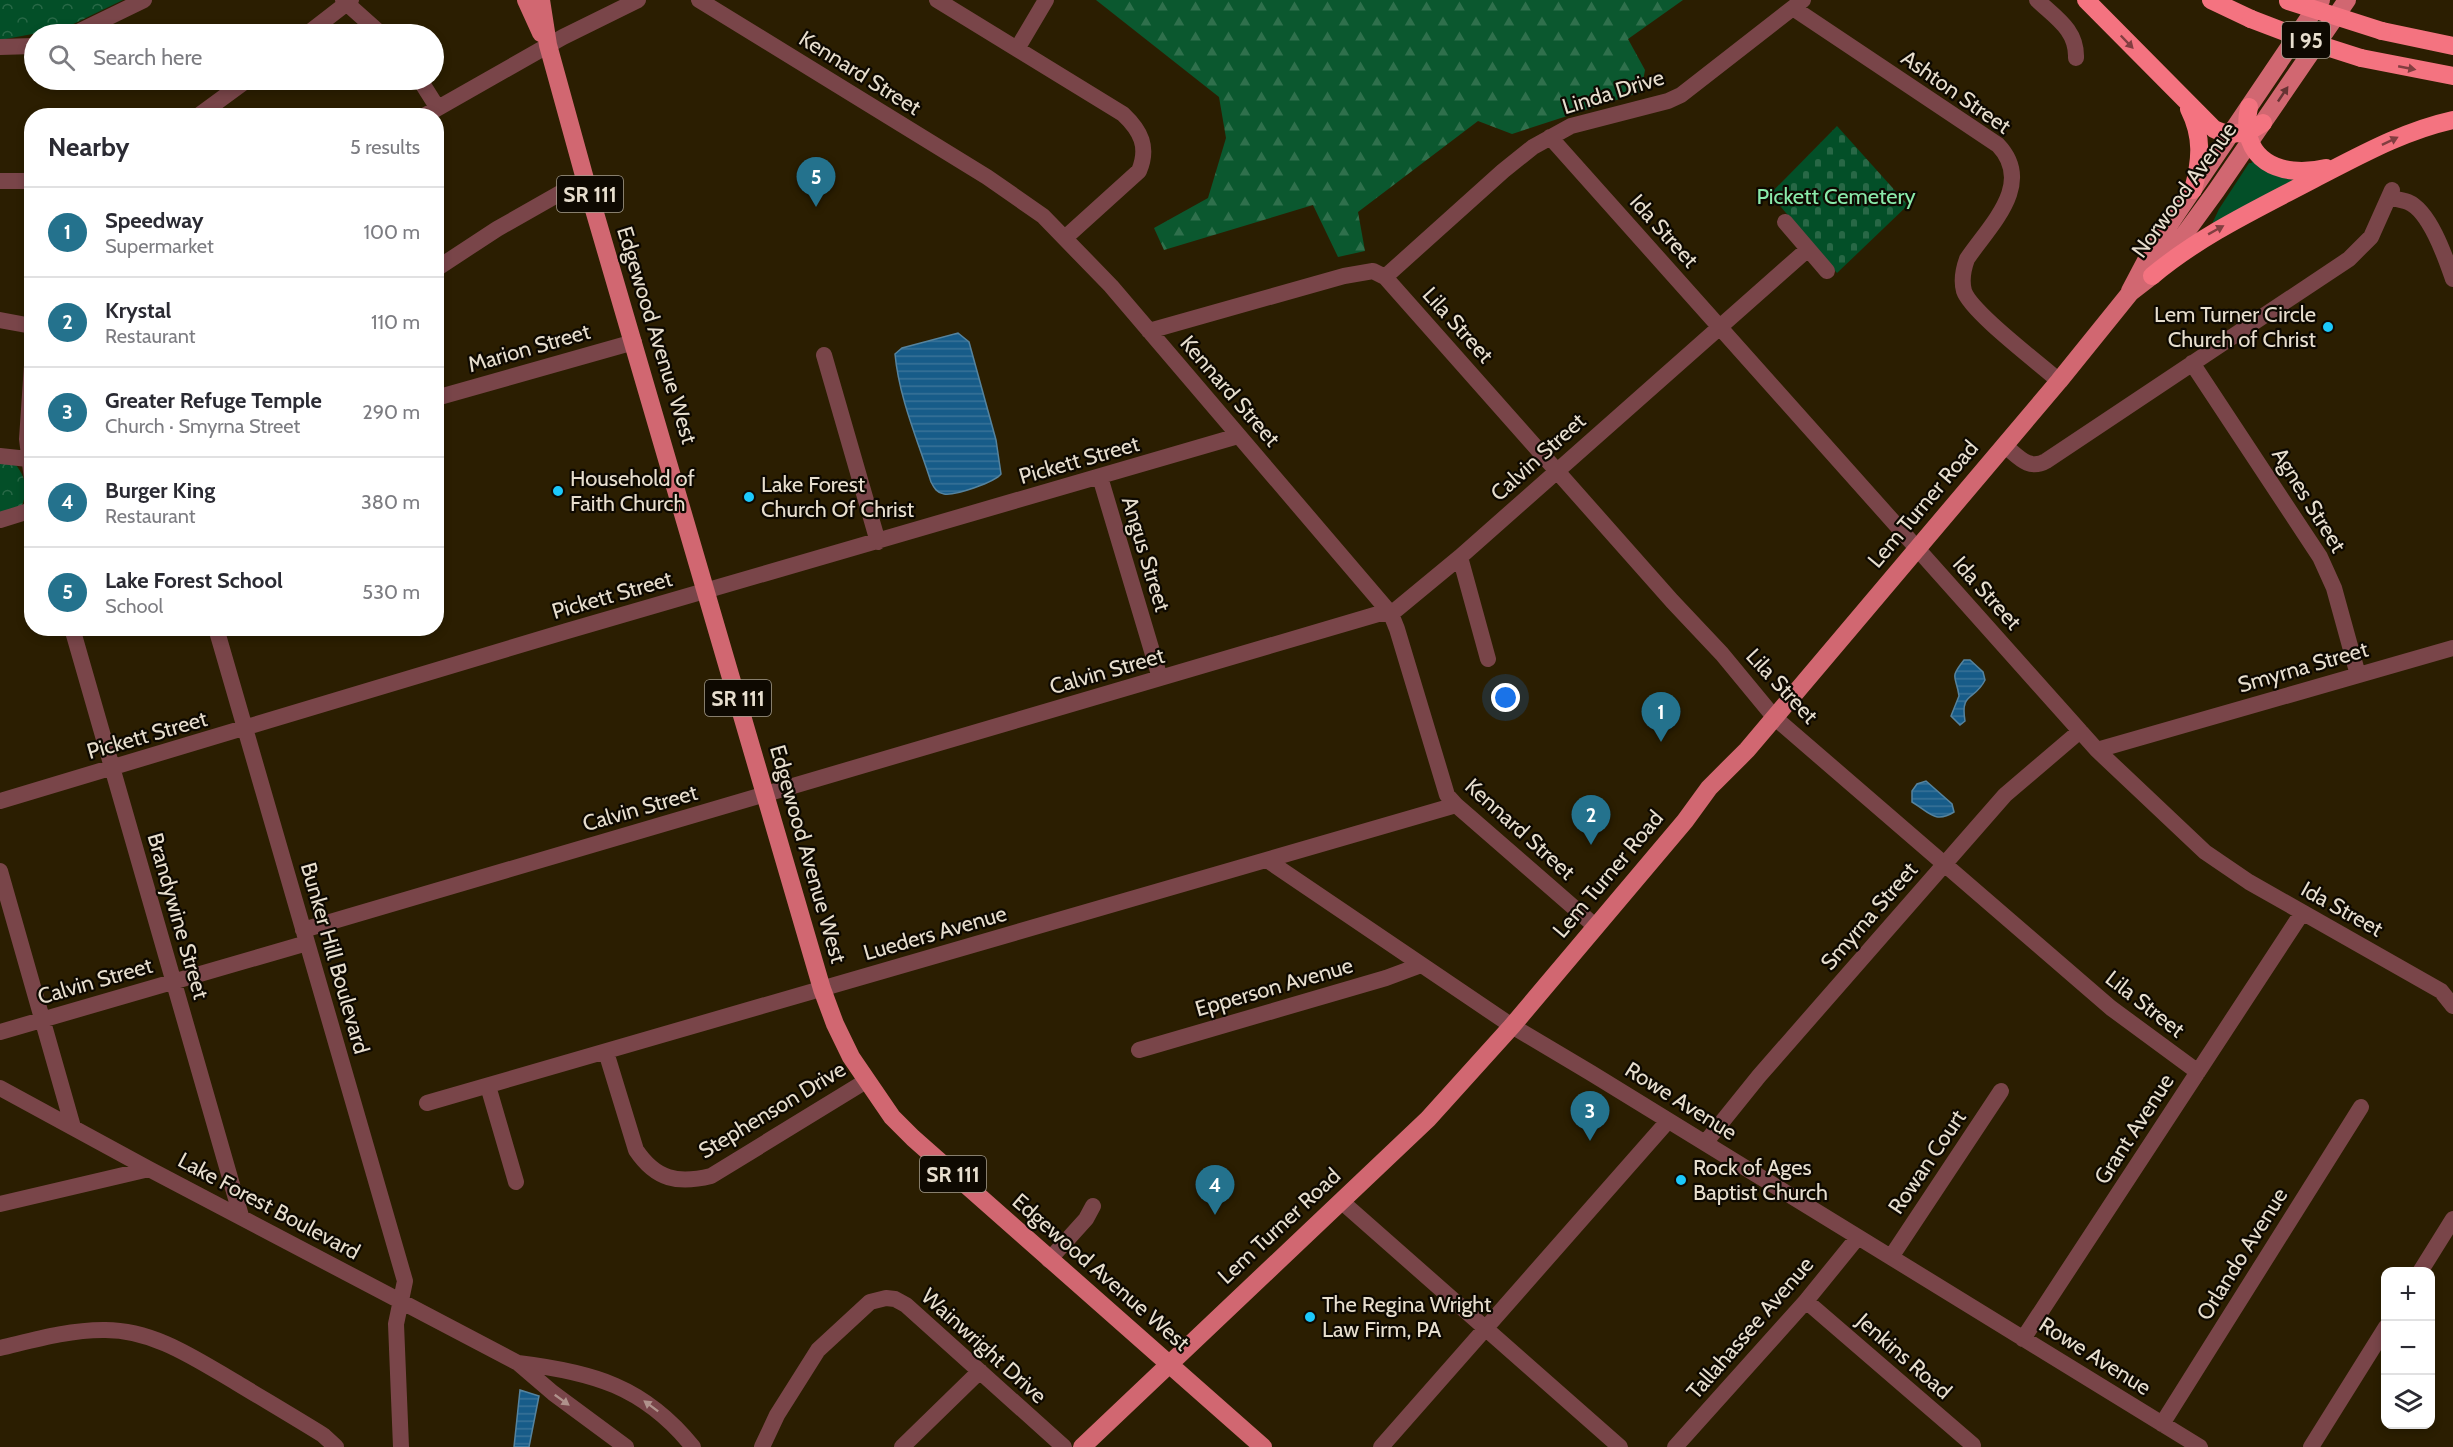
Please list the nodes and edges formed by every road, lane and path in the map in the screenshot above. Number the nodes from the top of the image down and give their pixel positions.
1 (144, 0) edge
2 (526, 0) edge
3 (541, 0) edge
4 (638, 0) edge
5 (699, 0) edge
6 (937, 0) edge
7 (1046, 0) edge
8 (2037, 0) edge
9 (2086, 0) edge
10 (2211, 0) edge
11 (2287, 0) edge
12 (2347, 0) edge
13 (347, 1) edge
14 (2320, 1) edge
15 (1798, 4) edge
16 (95, 24) edge
17 (319, 24) edge
18 (371, 24) edge
19 (548, 45) junction
20 (24, 46) edge
21 (2453, 46) edge
22 (0, 47) edge
23 (1017, 49) junction
24 (2076, 58) dead end
25 (2453, 76) edge
26 (233, 90) edge
27 (424, 90) edge
28 (2186, 102) junction
29 (2249, 107) joint
30 (209, 108) edge
31 (430, 108) edge
32 (436, 108) edge
33 (2453, 120) edge
34 (2263, 123) joint
35 (2242, 136) junction
36 (1550, 137) junction
37 (2345, 164) junction
38 (585, 179) junction
39 (0, 181) edge
40 (24, 181) edge
41 (2193, 190) junction
42 (1785, 222) dead end
43 (1066, 237) junction
44 (1808, 249) junction
45 (444, 264) edge
46 (1827, 271) dead end
47 (1379, 274) junction
48 (2152, 276) junction
49 (2453, 279) edge
50 (2130, 293) junction
51 (0, 320) edge
52 (24, 324) edge
53 (1719, 326) junction
54 (1149, 332) junction
55 (634, 342) junction
56 (824, 355) dead end
57 (2192, 363) junction
58 (2060, 381) junction
59 (444, 396) edge
60 (1238, 436) junction
61 (2004, 445) junction
62 (0, 456) edge
63 (24, 459) edge
64 (1556, 470) junction
65 (1100, 477) junction
66 (24, 512) edge
67 (0, 520) edge
68 (878, 542) junction
69 (1917, 549) junction
70 (1460, 557) junction
71 (706, 591) junction
72 (1391, 614) junction
73 (74, 636) edge
74 (218, 636) edge
75 (2453, 648) edge
76 (1488, 659) dead end
77 (2358, 675) junction
78 (1160, 678) junction
79 (1774, 717) junction
80 (246, 729) junction
81 (2080, 731) junction
82 (2097, 750) junction
83 (112, 768) junction
84 (766, 794) junction
85 (0, 801) edge
86 (1456, 805) junction
87 (1267, 860) junction
88 (1944, 865) junction
89 (0, 871) edge
90 (2302, 913) junction
91 (1595, 926) junction
92 (305, 936) junction
93 (1421, 965) junction
94 (173, 982) junction
95 (822, 989) junction
96 (2453, 1005) edge
97 (43, 1019) junction
98 (1512, 1026) junction
99 (0, 1032) edge
100 (1138, 1050) dead end
101 (606, 1052) junction
102 (2198, 1072) junction
103 (866, 1081) junction
104 (488, 1086) junction
105 (0, 1088) edge
106 (2001, 1091) dead end
107 (427, 1103) dead end
108 (2361, 1107) dead end
109 (1668, 1121) junction
110 (73, 1127) junction
111 (1705, 1143) junction
112 (149, 1169) junction
113 (516, 1182) dead end
114 (1341, 1201) junction
115 (0, 1204) edge
116 (1093, 1206) dead end
117 (241, 1216) junction
118 (2453, 1219) edge
119 (1858, 1237) junction
120 (1891, 1257) junction
121 (1049, 1260) junction
122 (2423, 1267) edge
123 (399, 1300) junction
124 (1806, 1301) junction
125 (1485, 1328) junction
126 (2381, 1333) edge
127 (2023, 1339) junction
128 (0, 1348) edge
129 (518, 1363) junction
130 (1168, 1364) junction
131 (980, 1371) junction
132 (2162, 1424) junction
133 (1972, 1446) edge
134 (336, 1447) edge
135 (401, 1447) edge
136 (626, 1447) edge
137 (693, 1447) edge
138 (762, 1447) edge
139 (902, 1447) edge
140 (1064, 1447) edge
141 (1082, 1447) edge
142 (1263, 1447) edge
143 (1381, 1447) edge
144 (1620, 1447) edge
145 (1675, 1447) edge
146 (2200, 1447) edge
147 (2311, 1447) edge

1 - 16 street
2 - 19 main road, Edgewood Avenue West / SR 111
3 - 19 main road, Edgewood Avenue West / SR 111
4 - 19 street
5 - 43 street, Kennard Street
6 - 23 street
7 - 23 street
8 - 24 street
9 -> 28 highway
10 -> 25 highway, I 95, bridge
11 - 21 highway, I 95, bridge
34 -> 12 main road, Norwood Avenue
13 - 17 street
13 - 18 street
14 - 29 main road, Norwood Avenue
15 - 36 street, Linda Drive
15 - 58 street, Ashton Street
19 - 32 street
19 - 38 main road, Edgewood Avenue West / SR 111
20 - 22 street
23 - 43 street
26 - 30 street
27 - 31 street
28 - 35 highway
28 - 41 highway
29 - 35 highway
37 -> 33 highway
34 - 35 highway
35 - 37 highway
35 - 41 main road, Norwood Avenue
35 - 48 main road, Norwood Avenue
36 - 47 street, Linda Drive
36 - 53 street, Ida Street
48 -> 37 highway
38 - 45 street
38 - 55 main road, Edgewood Avenue West / SR 111
39 - 40 street
41 - 50 main road, Norwood Avenue
42 - 44 street
43 - 54 street, Kennard Street
44 - 46 street
44 - 53 street, Calvin Street
47 - 54 street
47 - 64 street, Lila Street
48 - 50 main road, Norwood Avenue
49 - 57 street
50 - 58 main road, Lem Turner Road
51 - 52 street
53 - 64 street, Calvin Street
53 - 69 street, Ida Street
54 - 60 street, Kennard Street
55 - 59 street, Marion Street
55 - 71 main road, Edgewood Avenue West / SR 111
56 - 68 street
57 - 61 street
57 - 77 street, Agnes Street
58 - 61 main road, Lem Turner Road
60 - 65 street, Pickett Street
60 - 72 street, Kennard Street
61 - 69 main road, Lem Turner Road
62 - 63 street
64 - 70 street, Calvin Street
64 - 79 street, Lila Street
65 - 68 street, Pickett Street
65 - 78 street, Angus Street
66 - 67 street
68 - 71 street, Pickett Street
69 - 79 main road, Lem Turner Road
69 - 81 street, Ida Street
70 - 72 street, Calvin Street
70 - 76 street
71 - 80 street, Pickett Street
71 - 84 main road, Edgewood Avenue West / SR 111
72 - 78 street, Calvin Street
72 - 86 street, Kennard Street
73 - 83 street, Brandywine Street
74 - 80 street, Bunker Hill Boulevard
75 - 77 street, Smyrna Street
77 - 82 street, Smyrna Street
78 - 84 street, Calvin Street
79 - 88 street, Lila Street
79 - 91 main road, Lem Turner Road
80 - 83 street, Pickett Street
80 - 92 street, Bunker Hill Boulevard
81 - 82 street, Ida Street
81 - 88 street, Smyrna Street
82 - 90 street, Ida Street
83 - 85 street, Pickett Street
83 - 94 street, Brandywine Street
84 - 92 street, Calvin Street
84 - 95 main road, Edgewood Avenue West / SR 111
86 - 87 street, Lueders Avenue
86 - 91 street, Kennard Street
87 - 93 street, Rowe Avenue
87 - 95 street, Lueders Avenue
88 - 102 street, Lila Street
88 - 111 street, Smyrna Street
89 - 97 street
90 - 96 street, Ida Street
90 - 102 street, Grant Avenue
91 - 98 main road, Lem Turner Road
92 - 94 street, Calvin Street
92 - 123 street, Bunker Hill Boulevard
93 - 98 street, Rowe Avenue
93 - 100 street, Epperson Avenue
94 - 97 street, Calvin Street
94 - 117 street, Brandywine Street
95 - 101 street, Lueders Avenue
95 - 103 main road, Edgewood Avenue West / SR 111
97 - 99 street, Calvin Street
97 - 110 street
98 - 109 street, Rowe Avenue
98 - 114 main road, Lem Turner Road
101 - 103 street, Stephenson Drive
101 - 104 street, Lueders Avenue
102 - 127 street, Grant Avenue
103 - 121 main road, Edgewood Avenue West / SR 111
104 - 107 street, Lueders Avenue
104 - 113 street
105 - 110 street, Lake Forest Boulevard
106 - 120 street, Rowan Court
108 - 132 street, Orlando Avenue
109 - 111 street, Rowe Avenue
109 - 125 street
110 - 112 street, Lake Forest Boulevard
111 - 119 street, Rowe Avenue
112 - 115 street
112 - 117 street, Lake Forest Boulevard
114 - 125 street
114 - 130 main road, Lem Turner Road
116 - 121 street
117 - 123 street, Lake Forest Boulevard
118 - 122 street
119 - 120 street, Rowe Avenue
119 - 124 street, Tallahassee Avenue
120 - 127 street, Rowe Avenue
121 - 130 main road, Edgewood Avenue West / SR 111
123 - 129 street, Lake Forest Boulevard
123 - 135 street, Bunker Hill Boulevard
124 - 133 street, Jenkins Road
124 - 145 street, Tallahassee Avenue
125 - 143 street
125 - 144 street
126 - 147 street
127 - 132 street, Rowe Avenue
128 - 134 street
129 -> 136 street, Lake Forest Boulevard
137 -> 129 street, Lake Forest Boulevard
130 - 141 main road, Lem Turner Road
130 - 142 main road, Edgewood Avenue West / SR 111
131 - 138 street, Wainwright Drive
131 - 139 street
131 - 140 street, Wainwright Drive
132 - 146 street, Rowe Avenue

